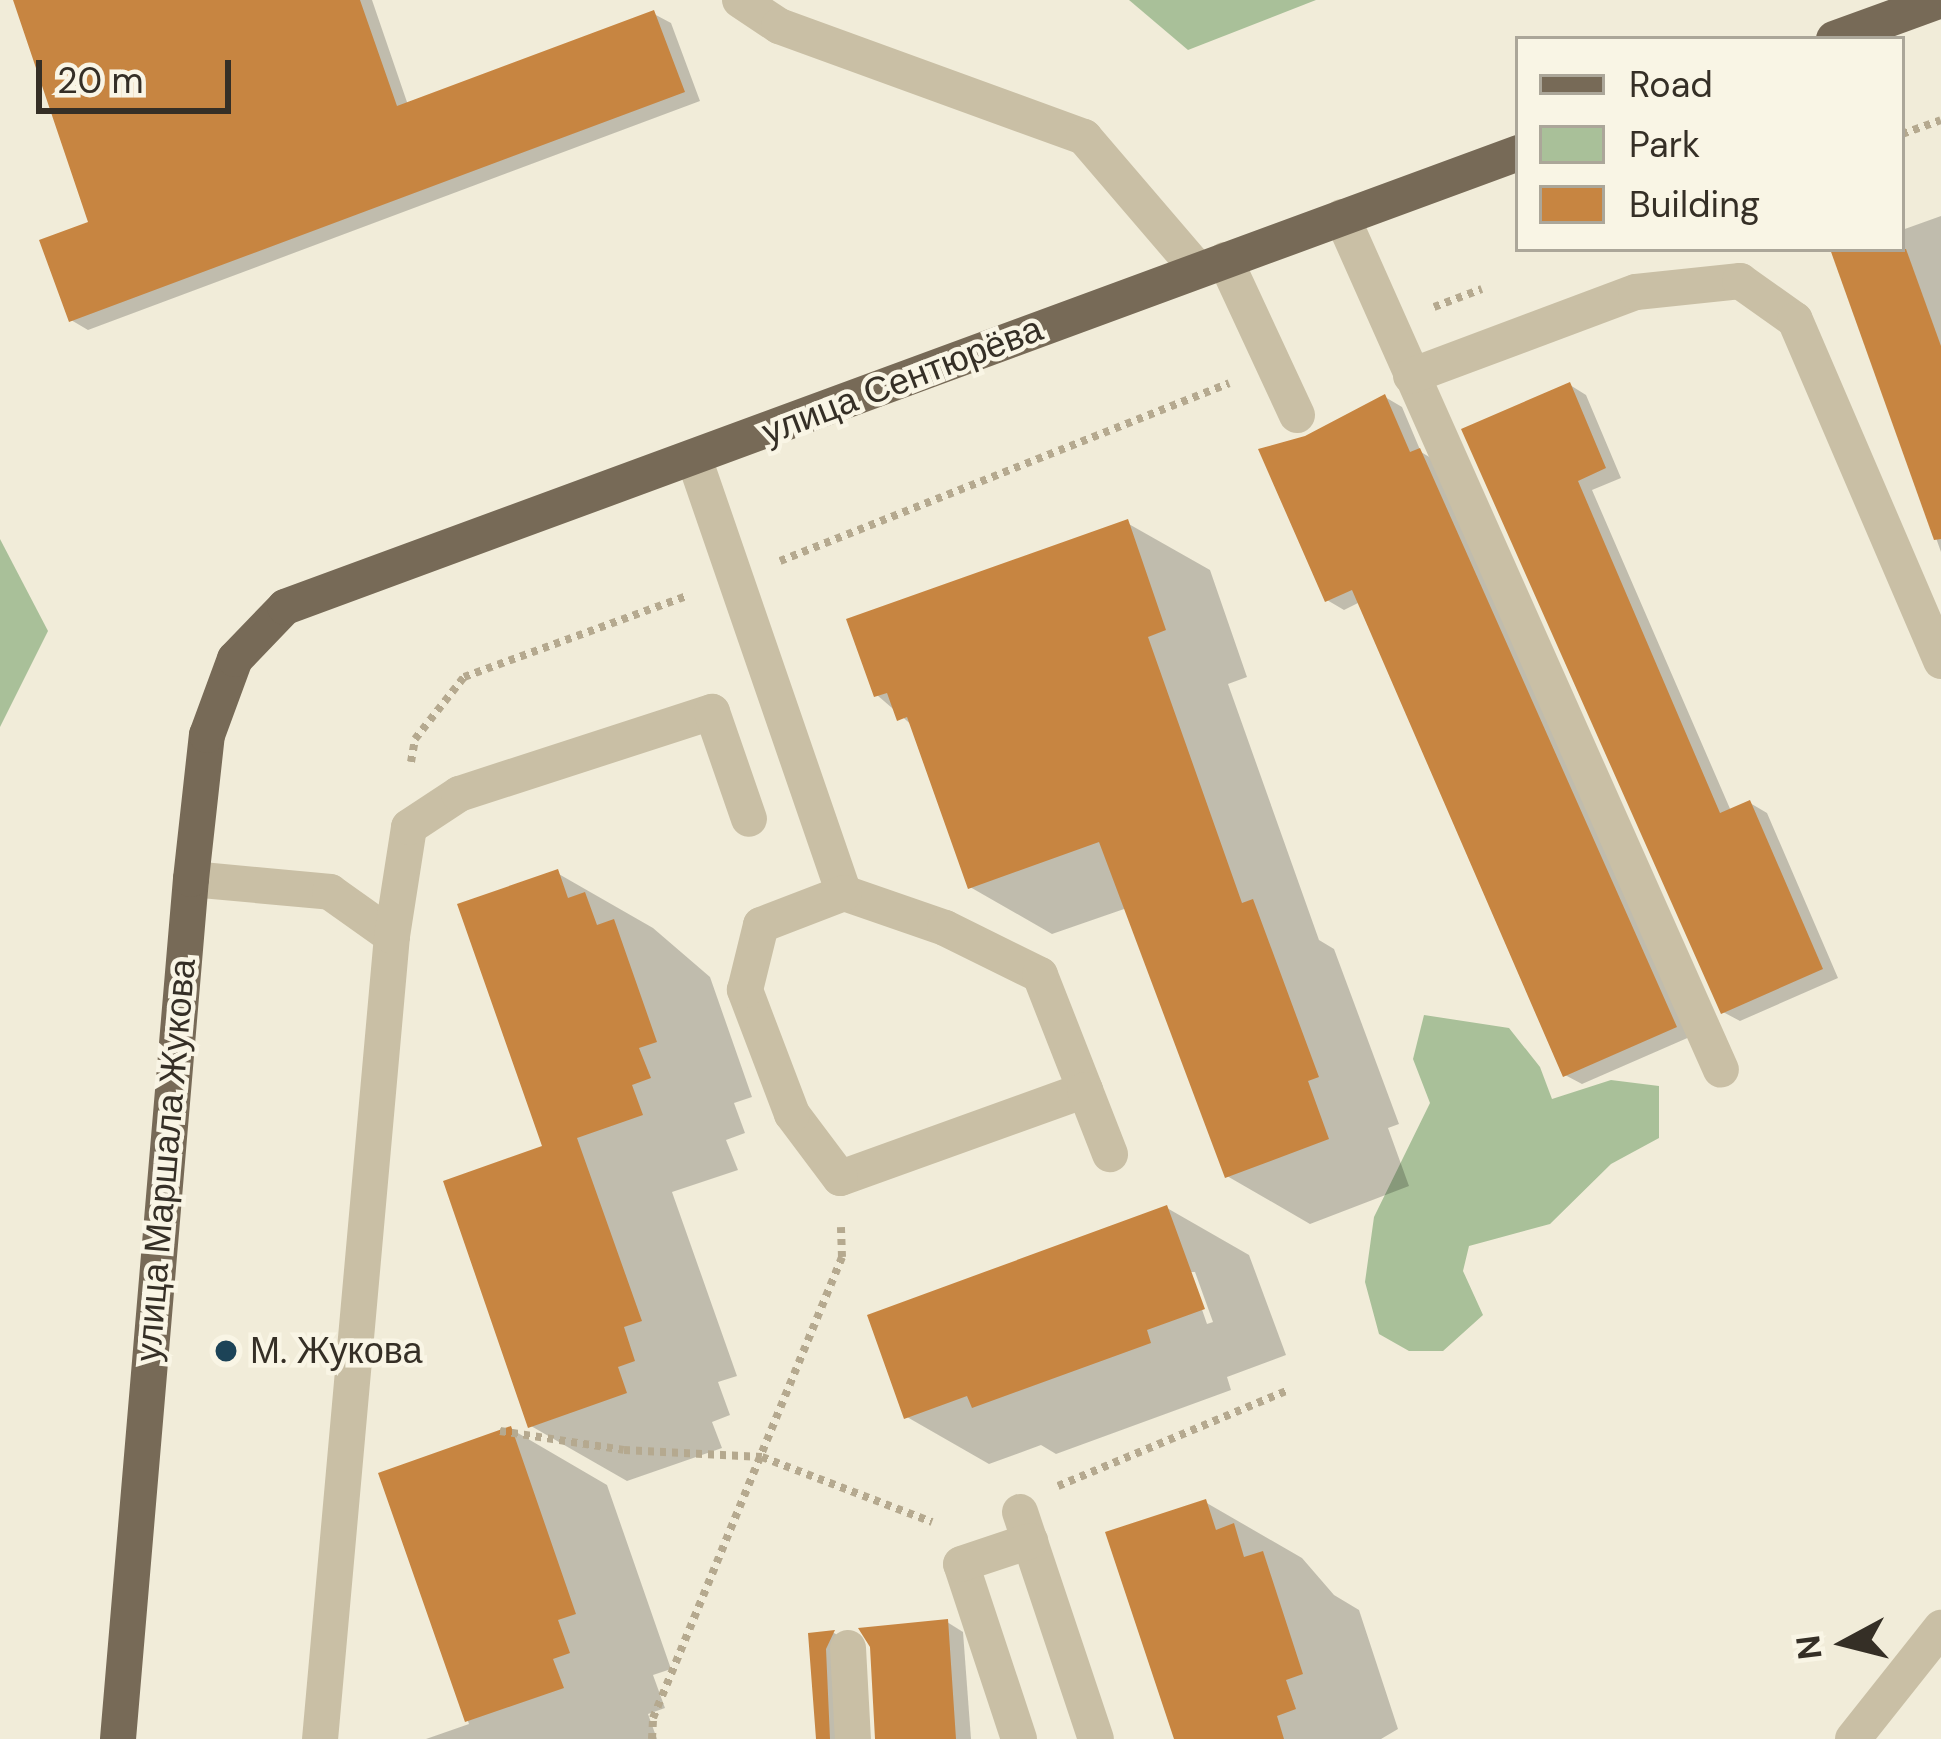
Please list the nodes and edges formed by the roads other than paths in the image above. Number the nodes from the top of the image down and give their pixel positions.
1 (740, 0) edge
2 (1941, 0) edge
3 (1842, 36) edge
4 (1515, 155) edge
5 (1342, 217) junction
6 (1212, 265) junction
7 (1412, 376) junction
8 (1297, 415) dead end
9 (694, 458) junction
10 (285, 607) joint
11 (1941, 661) edge
12 (749, 819) dead end
13 (191, 878) junction
14 (844, 893) junction
15 (392, 936) junction
16 (1720, 1070) dead end
17 (1085, 1090) junction
18 (1110, 1154) dead end
19 (1941, 1628) edge
20 (848, 1648) dead end
21 (118, 1739) edge
22 (320, 1739) edge
23 (854, 1739) edge
24 (1019, 1739) edge
25 (1096, 1739) edge
26 (1852, 1739) edge

1 - 6 lane
2 - 3 main road
4 - 5 main road, улица Сентюрёва
5 - 6 main road, улица Сентюрёва
5 - 7 lane
6 - 8 lane
6 - 9 main road, улица Сентюрёва
7 - 11 lane
7 - 16 lane
9 - 10 main road, улица Сентюрёва
9 - 14 lane
10 - 13 main road, улица Маршала Жукова
12 - 15 lane
13 - 15 lane
13 - 21 main road, улица Маршала Жукова
14 - 17 lane
14 - 17 lane
15 - 22 lane
17 - 18 lane
19 - 26 lane
20 - 23 lane
24 - 25 lane

